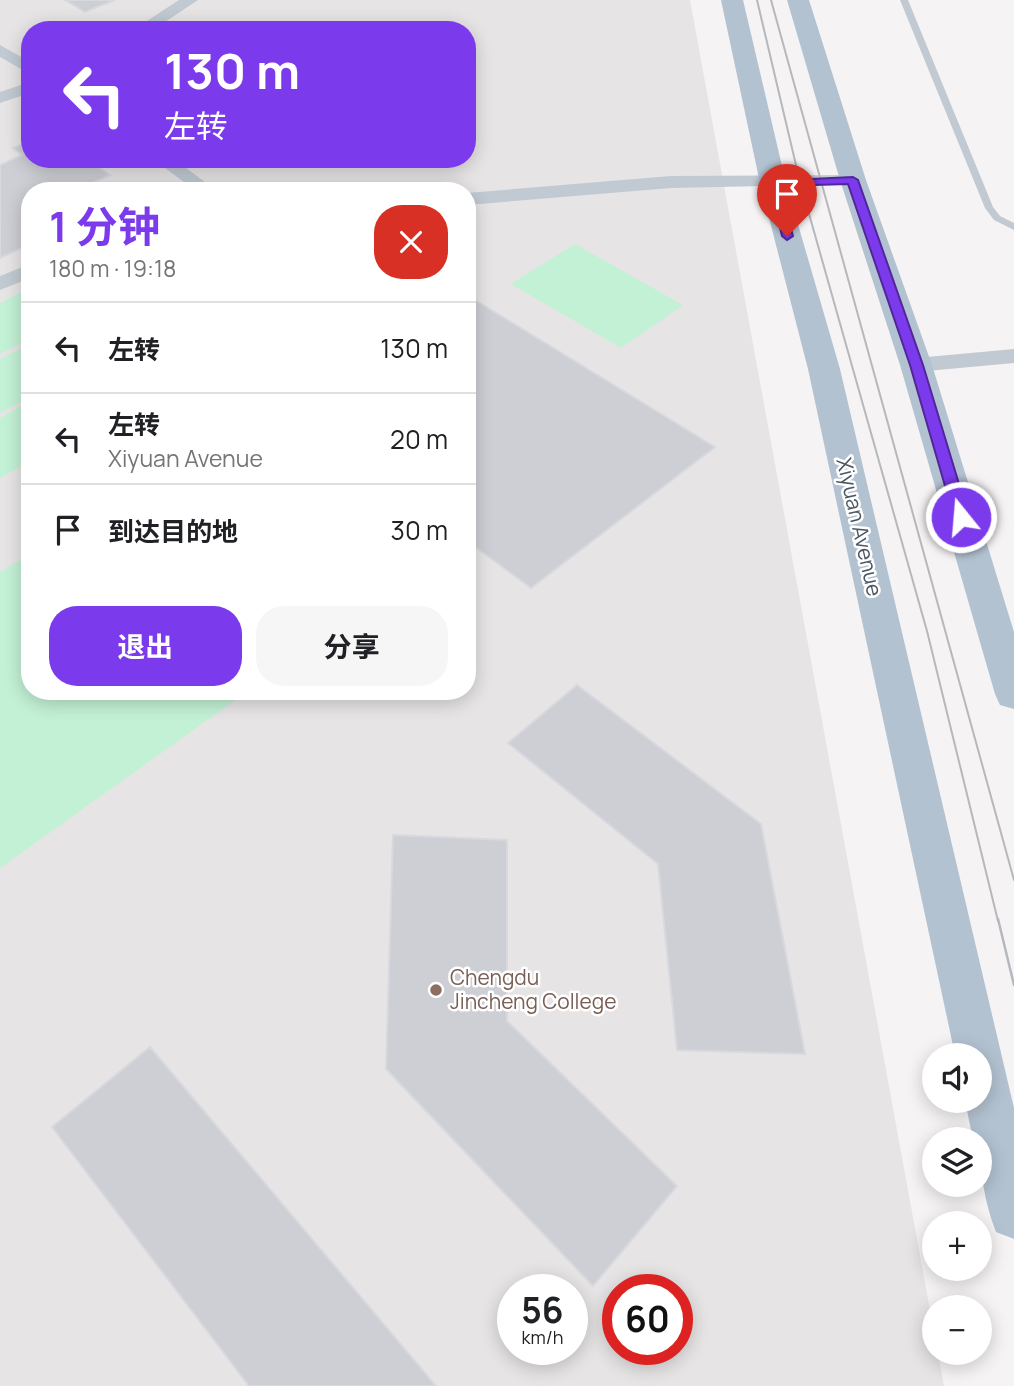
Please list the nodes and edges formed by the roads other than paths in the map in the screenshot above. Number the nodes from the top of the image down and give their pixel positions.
1 (190, 0) edge
2 (732, 0) edge
3 (798, 0) edge
4 (904, 0) edge
5 (156, 21) edge
6 (0, 50) edge
7 (21, 63) edge
8 (21, 90) edge
9 (0, 98) edge
10 (175, 168) edge
11 (853, 180) junction
12 (195, 182) edge
13 (773, 183) junction
14 (476, 198) edge
15 (1014, 227) edge
16 (21, 274) edge
17 (0, 284) edge
18 (1014, 356) edge
19 (916, 365) junction
20 (1014, 694) edge
21 (975, 1043) edge
22 (991, 1113) edge
23 (1014, 1214) edge

1 - 5 street
2 - 13 main road, Xiyuan Avenue
3 - 11 main road
4 - 15 lane
6 - 7 street
8 - 9 street
10 - 12 street
11 - 13 street
11 - 19 main road
13 - 14 street
13 - 21 main road, Xiyuan Avenue
16 - 17 street
18 - 19 street
19 - 20 main road
22 - 23 main road

